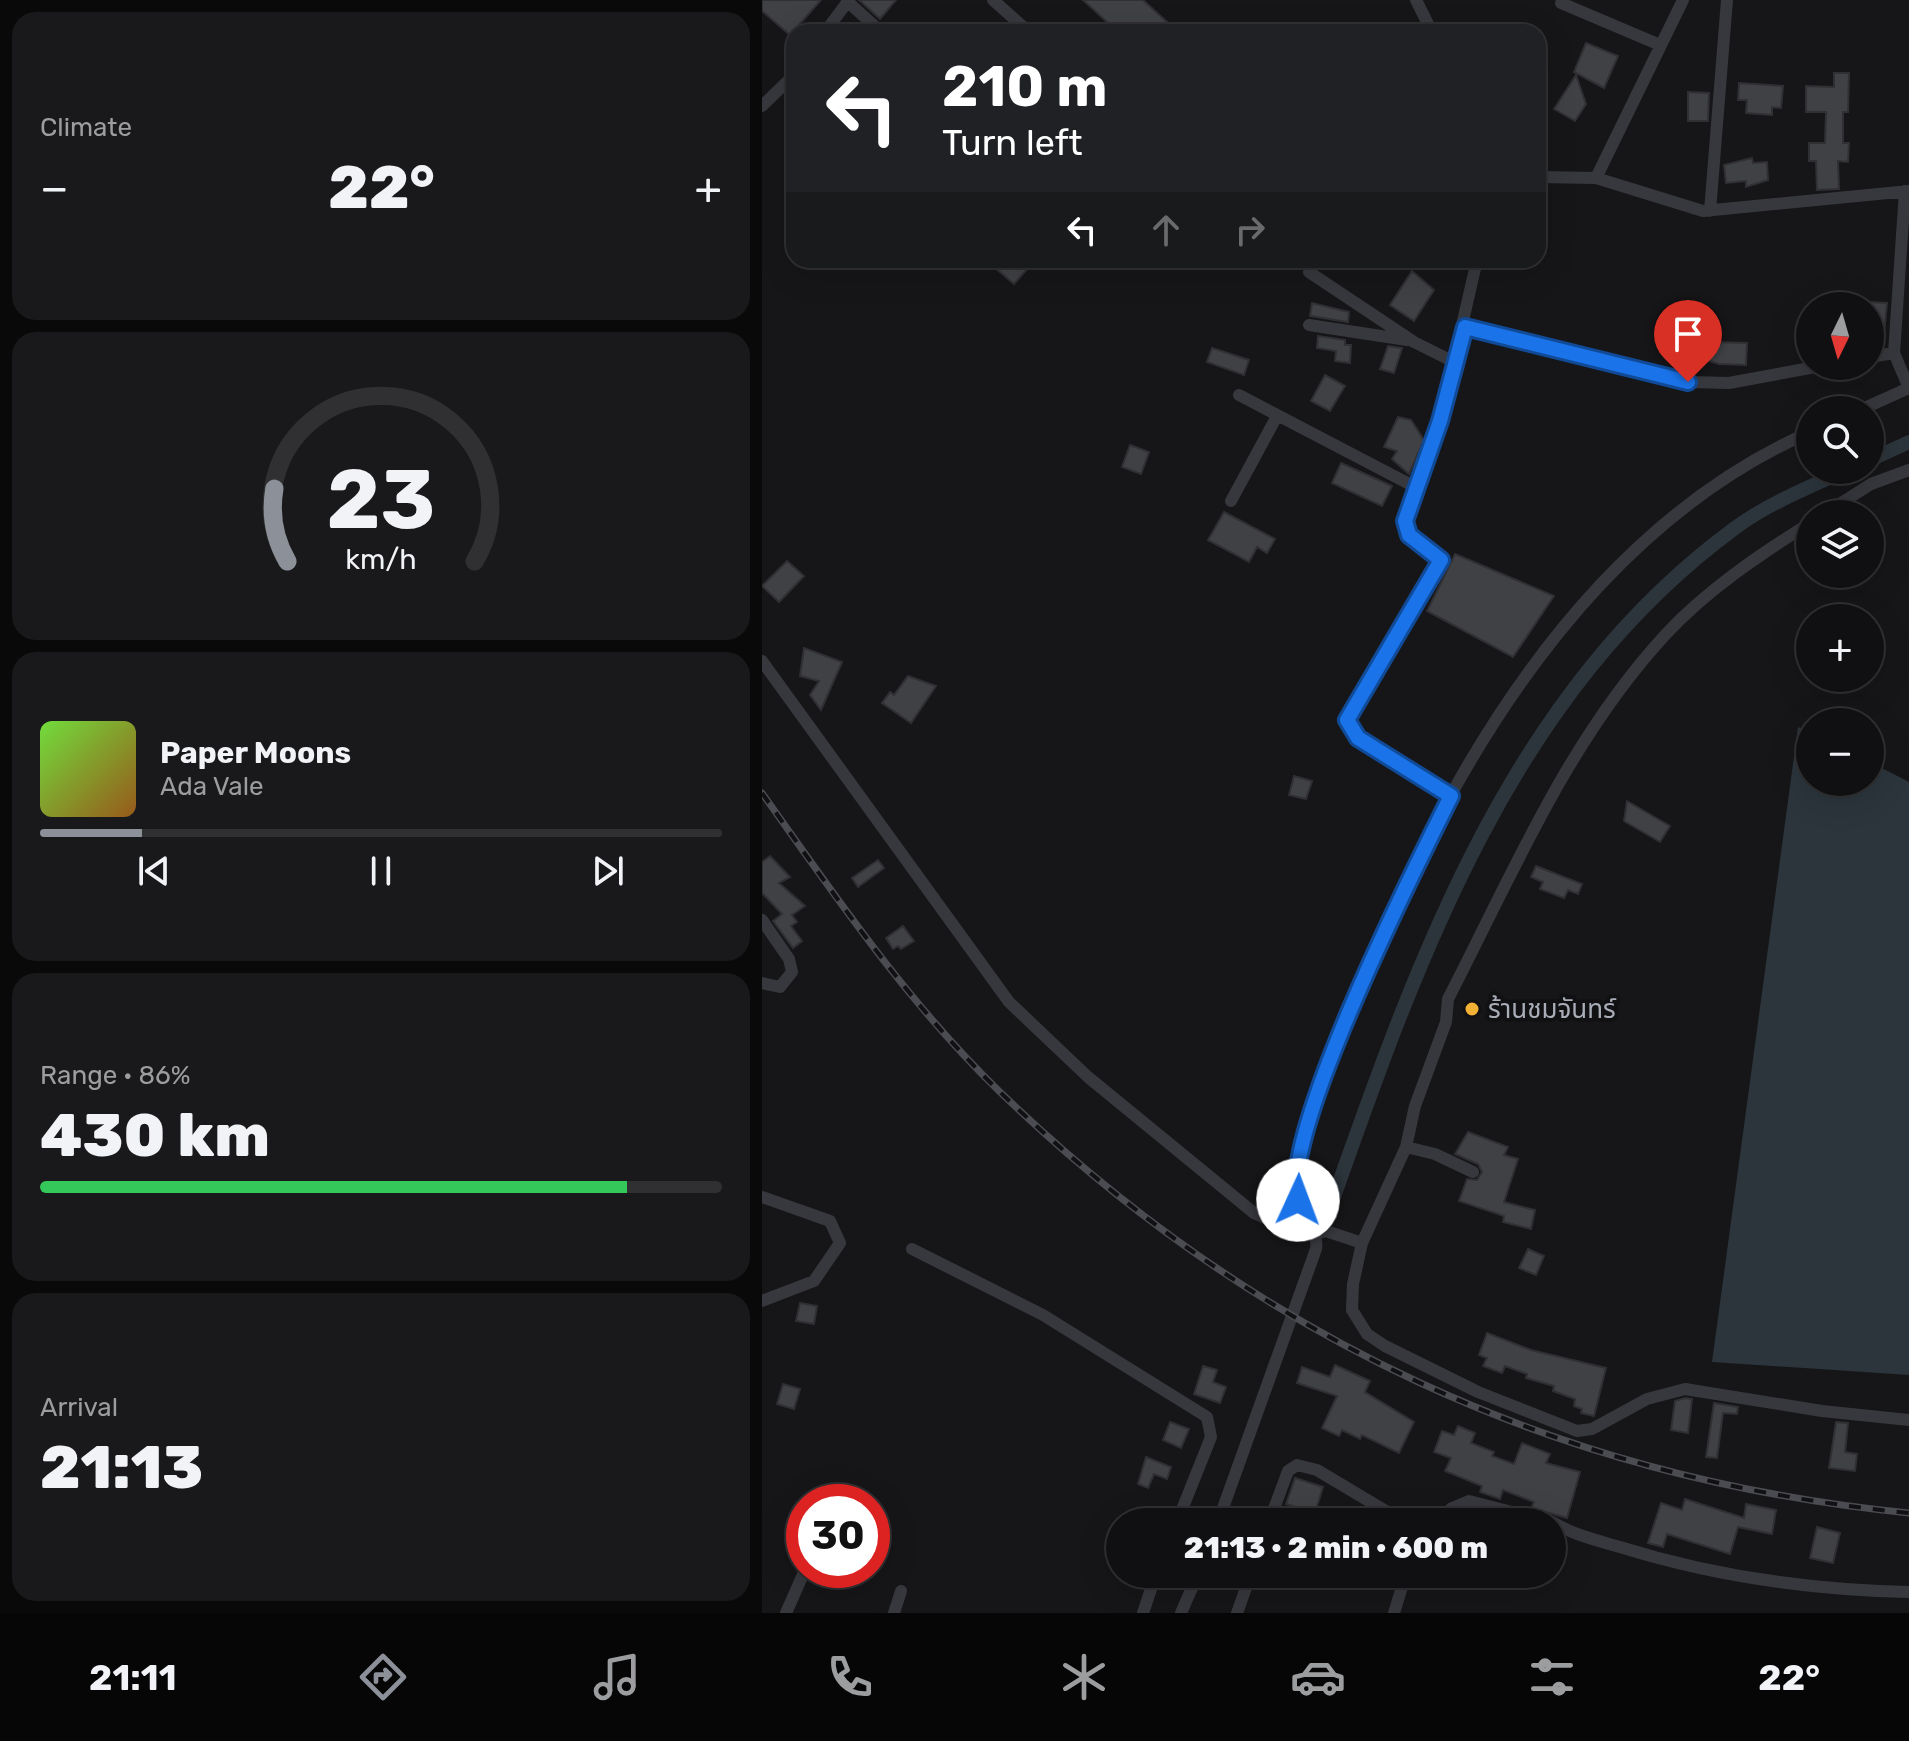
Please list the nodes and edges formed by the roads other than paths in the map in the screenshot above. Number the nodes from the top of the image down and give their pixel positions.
1 (993, 0) edge
2 (1416, 0) edge
3 (1683, 0) edge
4 (1727, 0) edge
5 (848, 1) edge
6 (1561, 3) dead end
7 (831, 24) edge
8 (872, 24) edge
9 (1020, 24) edge
10 (1428, 24) edge
11 (1660, 45) junction
12 (786, 83) edge
13 (762, 106) edge
14 (1546, 177) edge
15 (1596, 178) junction
16 (1907, 191) edge
17 (1710, 211) junction
18 (1476, 268) edge
19 (1309, 272) dead end
20 (1309, 325) dead end
21 (1465, 327) junction
22 (1414, 342) junction
23 (1894, 353) junction
24 (1884, 355) edge
25 (1456, 363) junction
26 (1796, 371) edge
27 (1909, 388) edge
28 (1239, 395) dead end
29 (1884, 399) edge
30 (1277, 416) junction
31 (1796, 438) edge
32 (1909, 470) edge
33 (1417, 488) junction
34 (1846, 500) edge
35 (1231, 501) dead end
36 (1796, 533) edge
37 (762, 661) edge
38 (1451, 796) junction
39 (762, 920) edge
40 (762, 983) edge
41 (1406, 1147) junction
42 (1473, 1172) dead end
43 (762, 1197) edge
44 (1303, 1215) junction
45 (1315, 1234) junction
46 (1362, 1243) junction
47 (912, 1249) dead end
48 (762, 1301) edge
49 (1909, 1420) edge
50 (1183, 1508) edge
51 (1223, 1508) edge
52 (1274, 1508) edge
53 (1381, 1508) edge
54 (1453, 1508) edge
55 (1495, 1508) edge
56 (1566, 1530) edge
57 (797, 1588) edge
58 (1151, 1588) edge
59 (1192, 1588) edge
60 (1246, 1588) edge
61 (1402, 1588) edge
62 (901, 1591) dead end
63 (1909, 1592) edge
64 (786, 1613) edge
65 (894, 1613) edge
66 (1143, 1613) edge
67 (1181, 1613) edge
68 (1237, 1613) edge
69 (1394, 1613) edge

1 - 9 street
2 - 10 street
3 - 11 street
4 - 17 street
5 - 7 street
5 - 8 street
6 - 11 street
11 - 15 street
12 - 13 street
14 - 15 street
15 - 17 street
16 - 17 street
16 - 23 street
18 - 21 street
19 - 22 street
20 - 22 street
21 - 25 street
21 - 26 street
22 - 25 street
23 - 24 street
23 - 27 street
25 - 33 street
27 - 29 street
28 - 30 street
30 - 33 street
30 - 35 street
31 - 38 street
32 - 34 street
33 - 38 street
36 - 41 street
37 - 44 street
38 - 44 street
39 - 40 street
41 - 42 street
41 - 46 street
43 - 48 street
44 - 45 street
45 - 46 street
45 - 51 street
46 - 49 street
47 - 50 street
52 - 53 street
54 - 55 street
56 - 63 street
57 - 64 street
58 - 66 street
59 - 67 street
60 - 68 street
61 - 69 street
62 - 65 street

